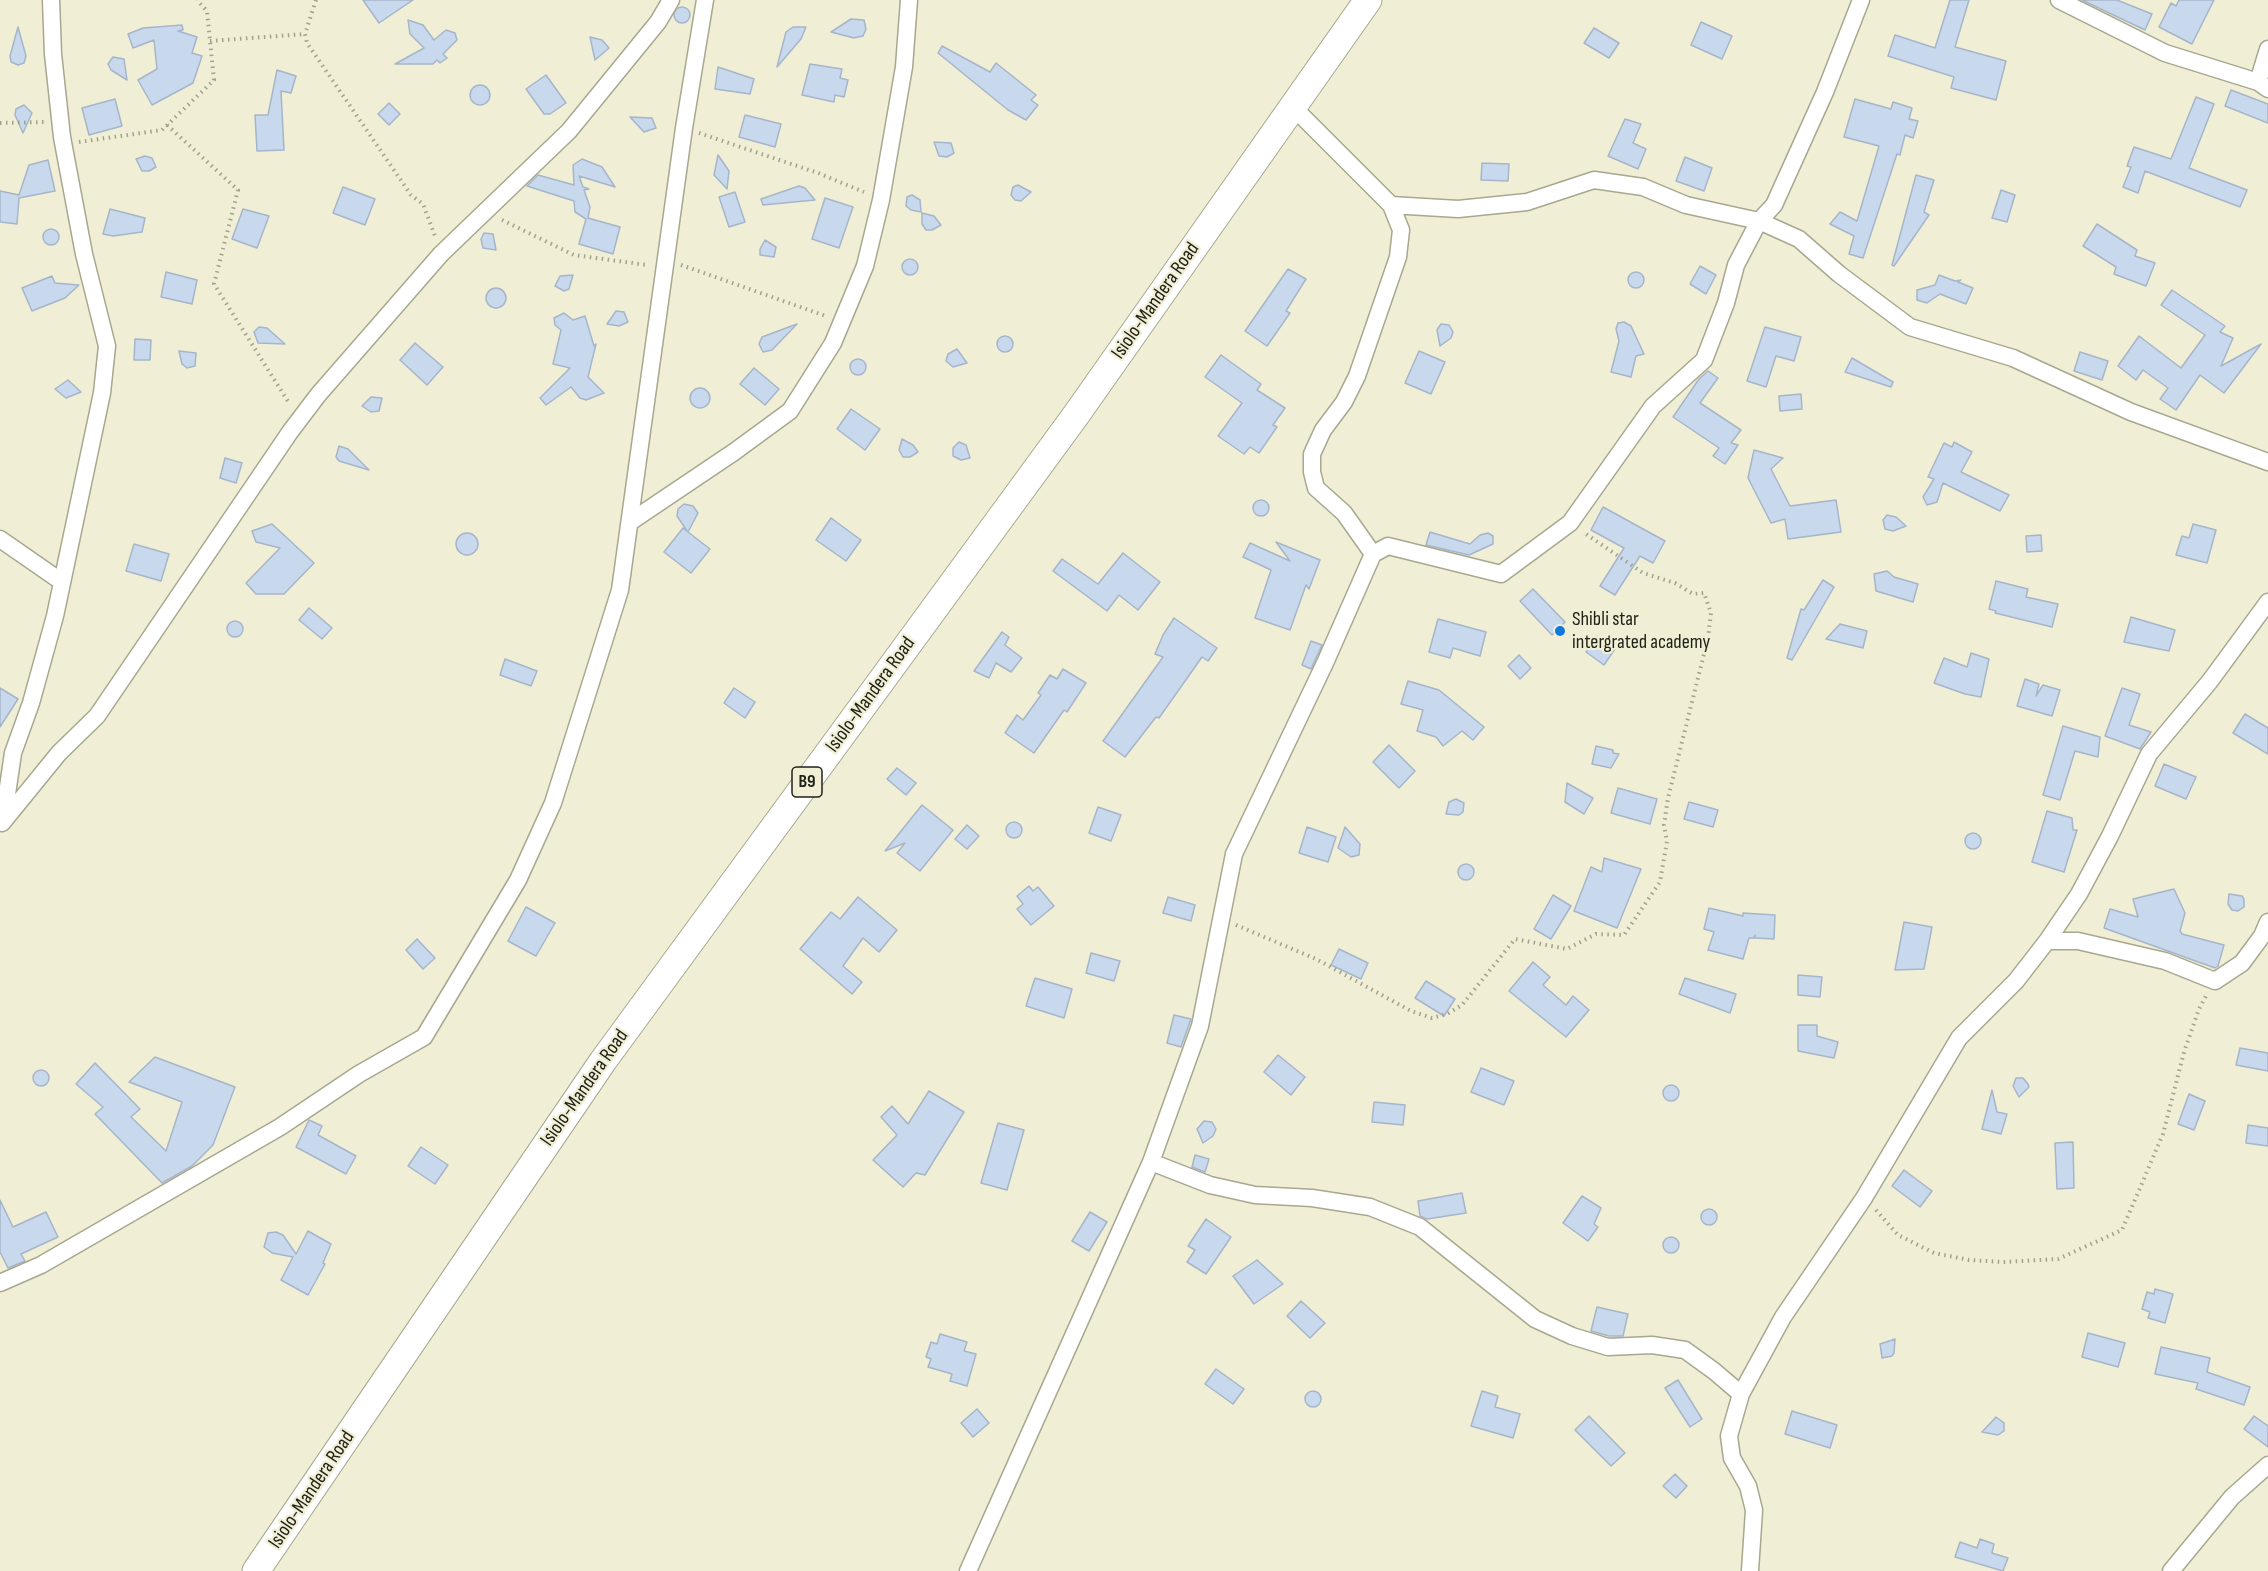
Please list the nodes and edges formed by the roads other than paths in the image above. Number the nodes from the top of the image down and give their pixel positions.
1 (51, 0) edge
2 (671, 0) edge
3 (705, 0) edge
4 (909, 0) edge
5 (1368, 0) edge
6 (1861, 0) edge
7 (2059, 0) edge
8 (2268, 49) edge
9 (2263, 86) edge
10 (1293, 107) junction
11 (1391, 205) junction
12 (1759, 220) junction
13 (2268, 462) edge
14 (630, 522) junction
15 (0, 539) edge
16 (1373, 554) junction
17 (62, 582) junction
18 (2268, 602) edge
19 (1, 825) edge
20 (2268, 922) edge
21 (2047, 941) junction
22 (1152, 1161) junction
23 (0, 1283) edge
24 (1740, 1394) junction
25 (2268, 1465) edge
26 (256, 1571) edge
27 (968, 1571) edge
28 (1750, 1571) edge
29 (2171, 1571) edge

1 - 17 street
2 - 19 street
3 - 14 street
4 - 14 street
5 - 10 highway, Isiolo-Mandera Road / B9
6 - 12 street
7 - 9 street
8 - 9 street
10 - 11 street
10 - 26 highway, Isiolo-Mandera Road / B9
11 - 12 street
11 - 16 street
12 - 13 street
12 - 16 street
14 - 23 street
15 - 17 street
16 - 22 street
17 - 19 street
18 - 21 street
20 - 21 street
21 - 24 street
22 - 24 street
22 - 27 street
24 - 28 street
25 - 29 street

